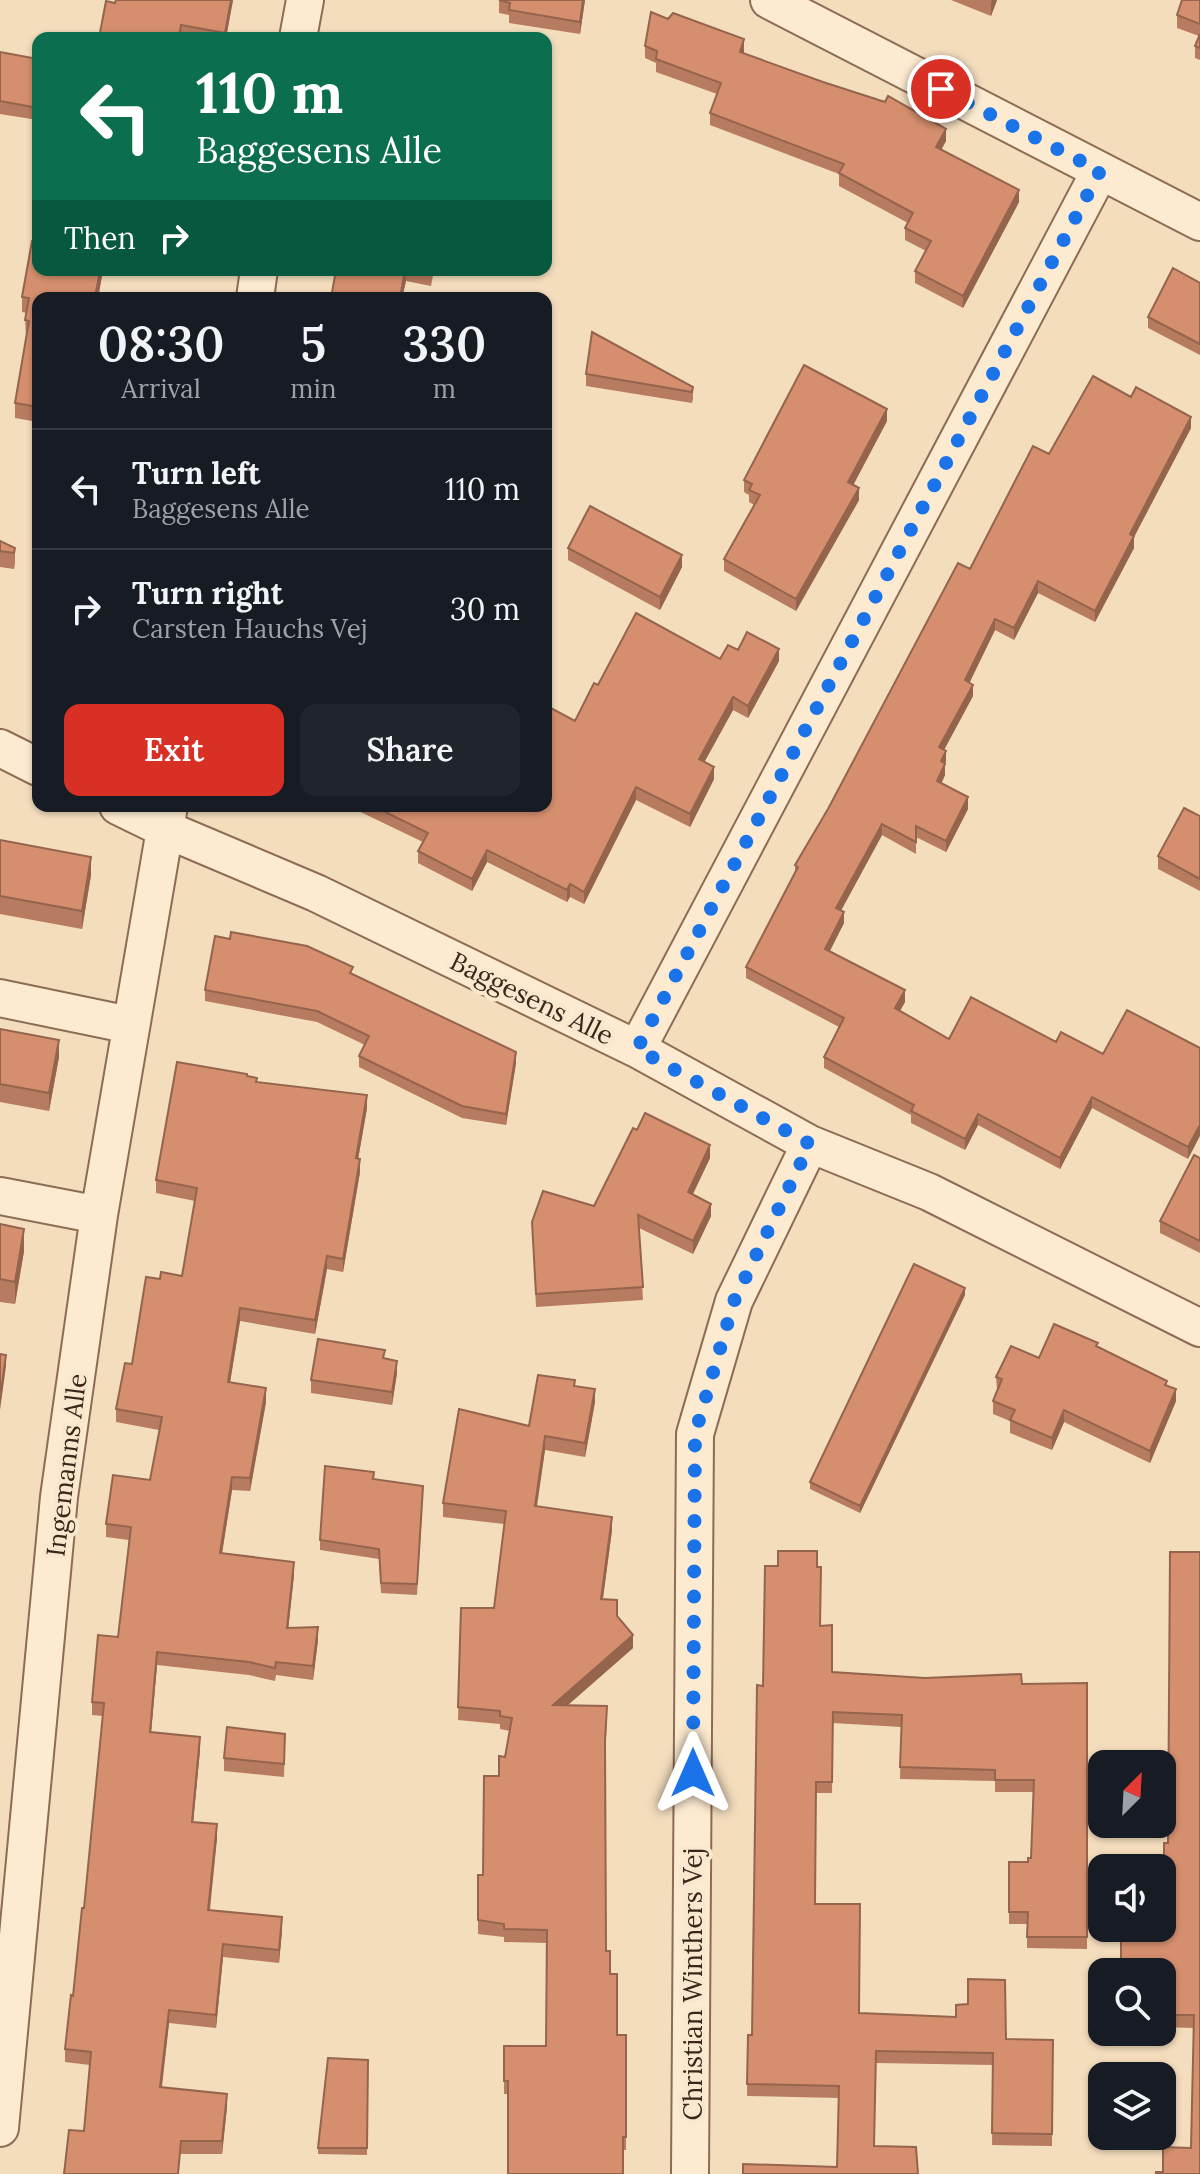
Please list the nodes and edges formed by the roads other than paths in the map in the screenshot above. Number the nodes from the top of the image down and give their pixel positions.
1 (305, 0) edge
2 (769, 0) edge
3 (299, 32) edge
4 (1100, 171) junction
5 (1200, 222) edge
6 (0, 748) edge
7 (32, 764) edge
8 (142, 812) edge
9 (167, 818) edge
10 (0, 998) edge
11 (130, 1025) junction
12 (637, 1049) junction
13 (810, 1144) junction
14 (0, 1196) edge
15 (99, 1215) junction
16 (1200, 1328) edge
17 (0, 2128) edge
18 (690, 2174) edge

1 - 3 street
2 - 4 street
4 - 5 street
4 - 12 street
6 - 7 street
8 - 9 street, Baggesens Alle
9 - 11 street, Ingemanns Alle
9 - 12 street, Baggesens Alle
10 - 11 street
11 - 15 street, Ingemanns Alle
12 - 13 street, Baggesens Alle
13 - 16 street, Baggesens Alle
13 - 18 street, Christian Winthers Vej
14 - 15 street
15 - 17 street, Ingemanns Alle

